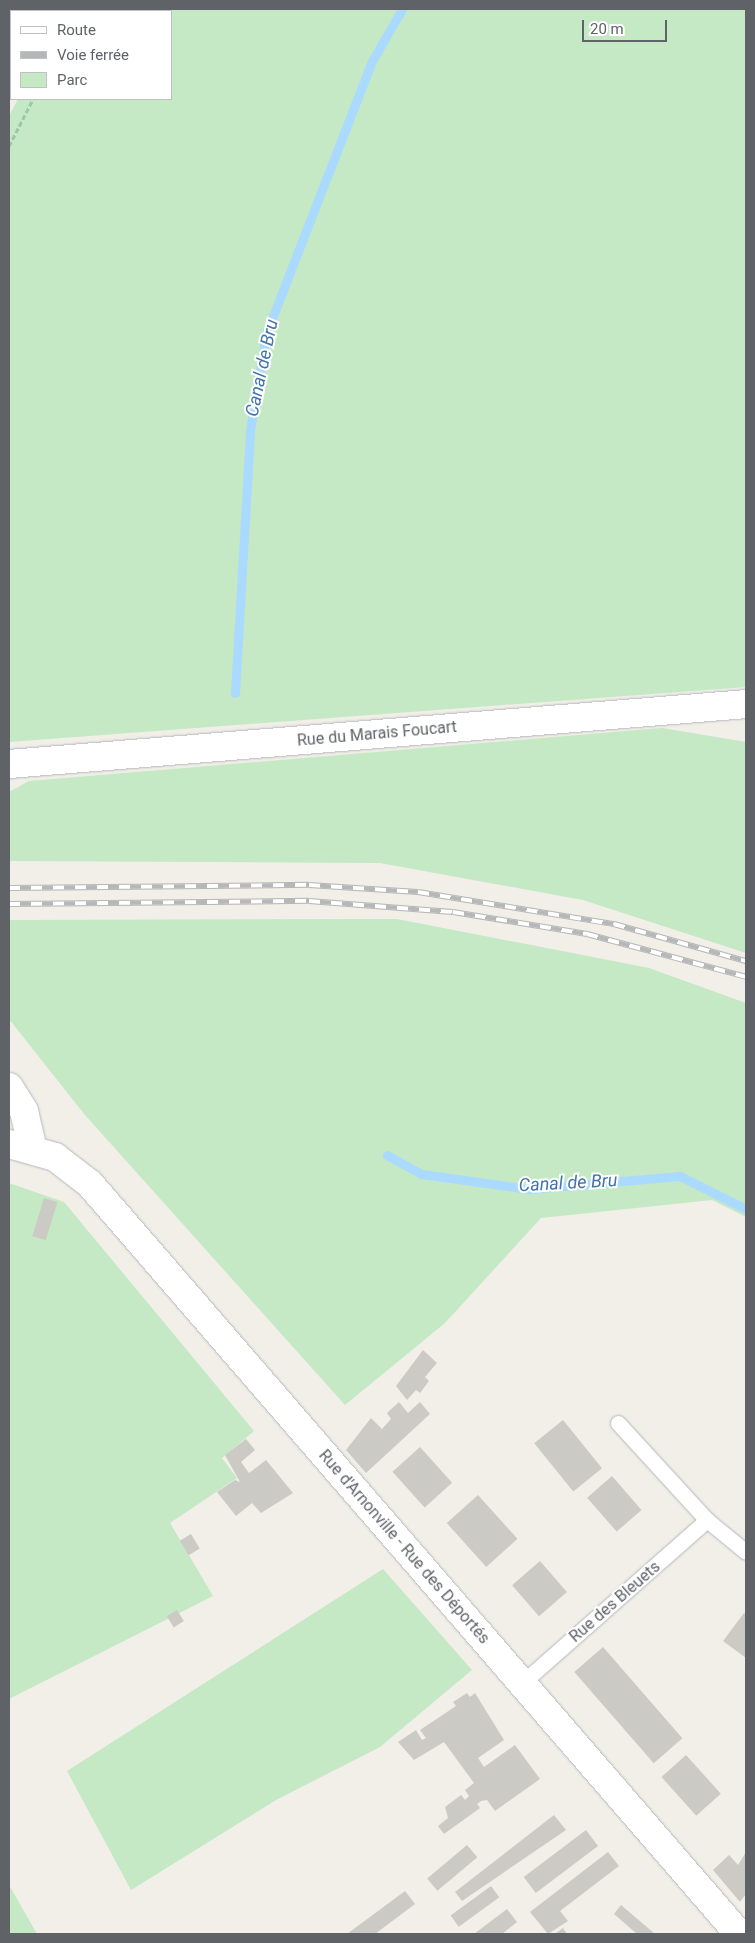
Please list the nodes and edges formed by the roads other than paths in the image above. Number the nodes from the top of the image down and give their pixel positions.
1 (746, 704) edge
2 (9, 764) edge
3 (9, 1087) edge
4 (21, 1146) edge
5 (618, 1423) dead end
6 (707, 1520) junction
7 (746, 1552) edge
8 (522, 1683) junction
9 (739, 1934) edge

1 - 2 street, Rue du Marais Foucart
3 - 4 street
4 - 8 street, Rue d'Arnonville - Rue des Déportés
5 - 6 lane
6 - 7 lane
6 - 8 lane, Rue des Bleuets
8 - 9 street, Rue d'Arnonville - Rue des Déportés

